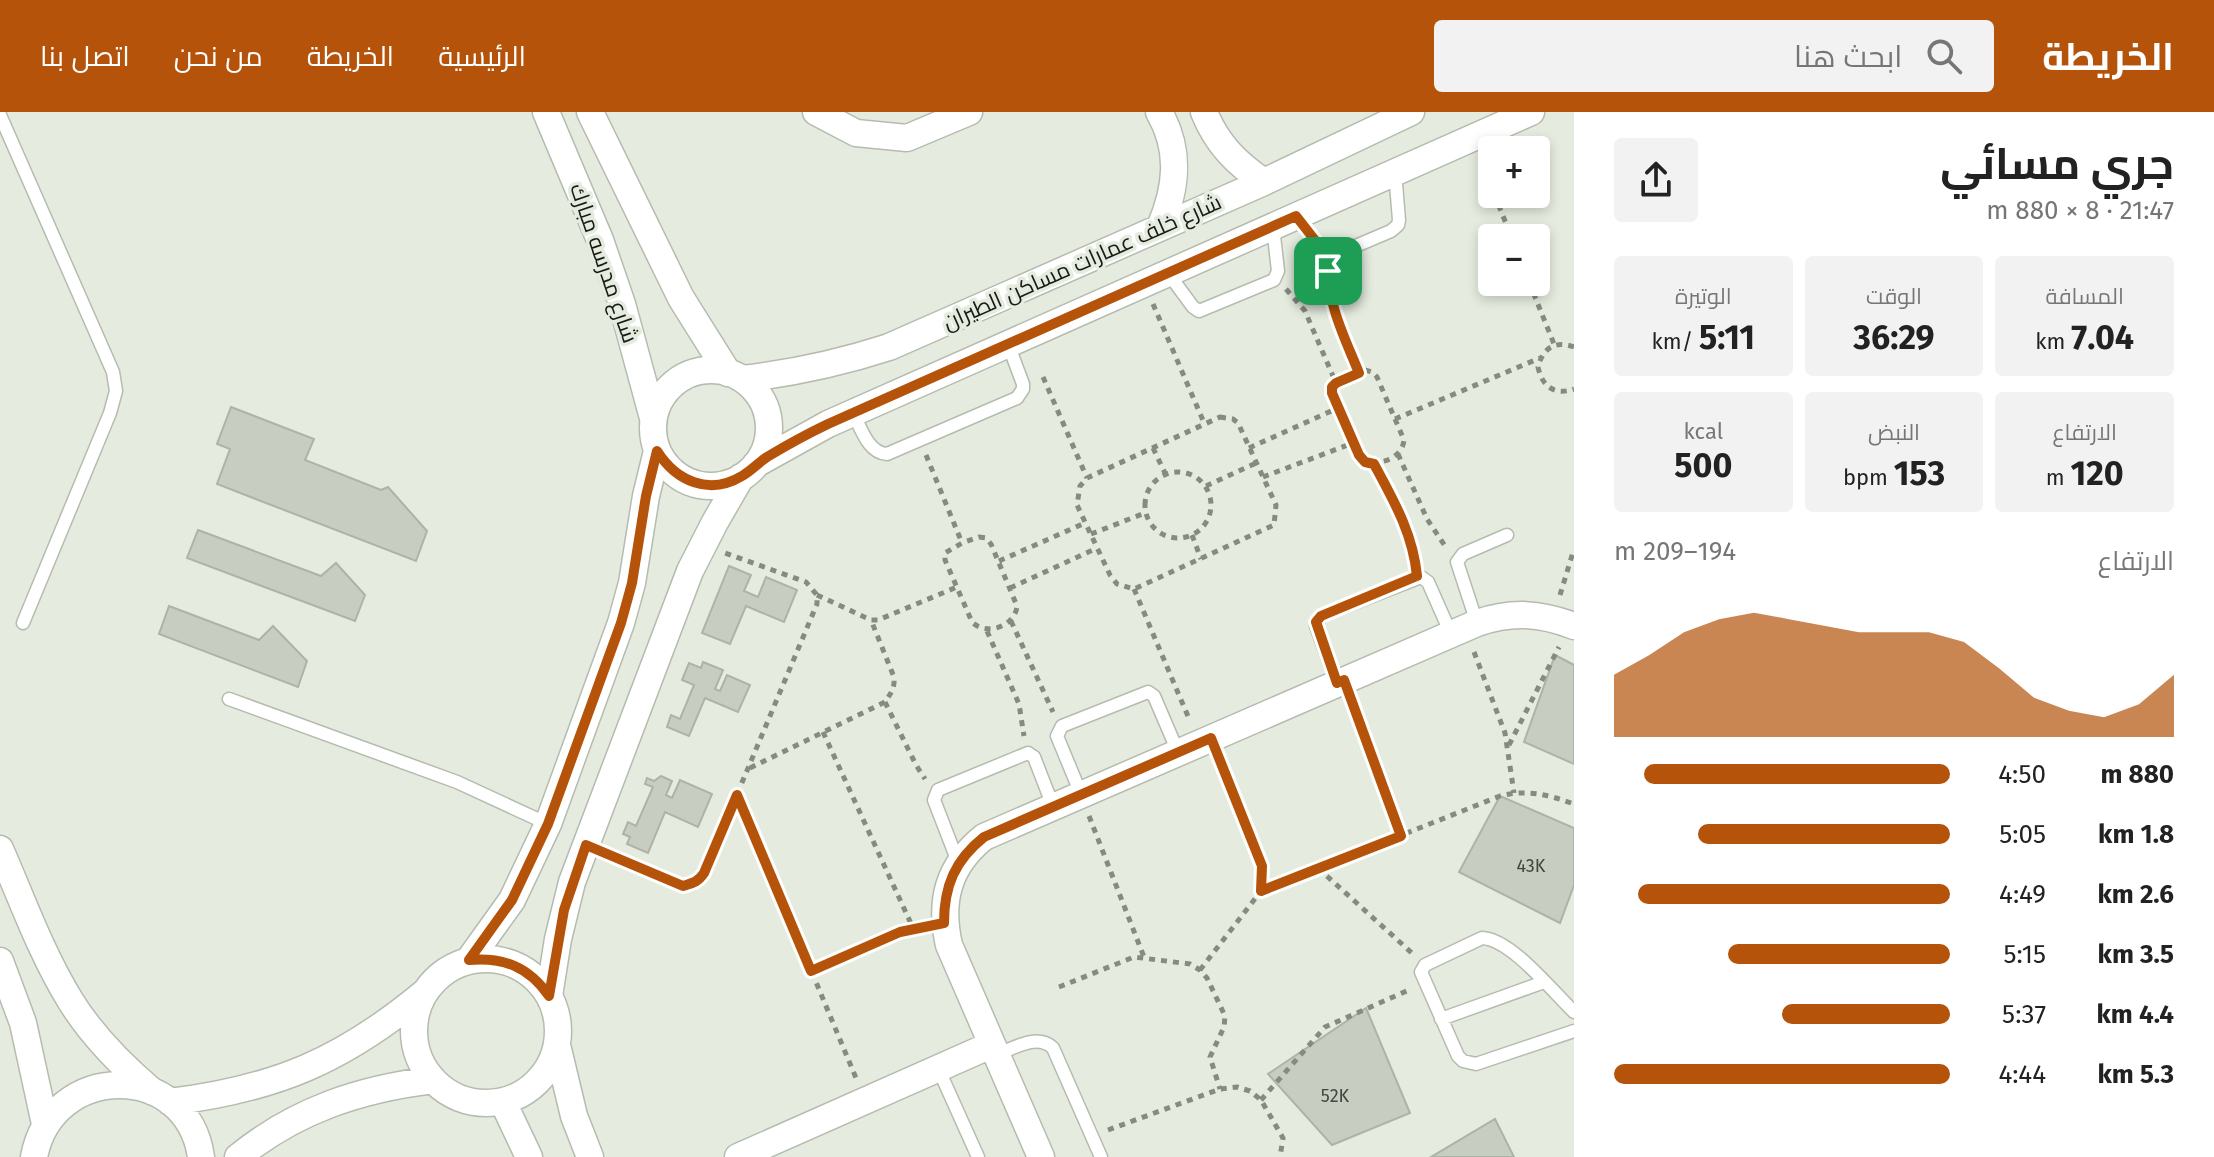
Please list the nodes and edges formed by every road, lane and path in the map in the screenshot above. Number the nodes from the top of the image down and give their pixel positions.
1 (546, 112) edge
2 (590, 112) edge
3 (816, 112) edge
4 (969, 112) edge
5 (1159, 112) edge
6 (1204, 112) edge
7 (1411, 112) edge
8 (1531, 112) edge
9 (0, 115) edge
10 (1395, 172) junction
11 (1264, 182) junction
12 (1284, 221) junction
13 (1160, 227) junction
14 (1331, 254) junction
15 (1156, 278) junction
16 (1274, 280) junction
17 (1535, 296) edge
18 (1017, 340) junction
19 (1554, 345) junction
20 (1574, 347) edge
21 (1540, 358) junction
22 (1359, 373) junction
23 (735, 376) junction
24 (1336, 383) junction
25 (1574, 389) edge
26 (1338, 408) junction
27 (853, 413) junction
28 (653, 418) junction
29 (1395, 419) junction
30 (1205, 425) junction
31 (920, 440) junction
32 (1353, 443) junction
33 (1153, 448) junction
34 (1249, 448) junction
35 (657, 451) junction
36 (1398, 454) junction
37 (1256, 463) junction
38 (1374, 464) junction
39 (749, 471) junction
40 (1165, 473) junction
41 (1263, 477) junction
42 (1087, 478) junction
43 (1206, 486) junction
44 (1145, 513) junction
45 (1085, 523) junction
46 (1091, 534) junction
47 (1192, 535) junction
48 (1507, 535) dead end
49 (962, 543) junction
50 (703, 545) junction
51 (1097, 548) junction
52 (1574, 549) edge
53 (1201, 559) junction
54 (998, 562) junction
55 (1457, 562) junction
56 (1417, 576) junction
57 (957, 587) junction
58 (1010, 588) junction
59 (1134, 589) junction
60 (817, 595) junction
61 (871, 620) junction
62 (1011, 621) junction
63 (23, 623) dead end
64 (1566, 623) edge
65 (1464, 628) junction
66 (987, 631) junction
67 (1341, 682) junction
68 (229, 699) dead end
69 (885, 702) junction
70 (1062, 726) junction
71 (823, 732) junction
72 (1196, 744) junction
73 (1508, 746) junction
74 (1023, 753) junction
75 (749, 768) junction
76 (938, 790) junction
77 (1514, 793) junction
78 (1081, 794) junction
79 (737, 795) junction
80 (1574, 804) edge
81 (1053, 806) junction
82 (548, 824) junction
83 (1401, 836) junction
84 (586, 845) junction
85 (0, 849) edge
86 (958, 862) junction
87 (1318, 868) junction
88 (1261, 891) junction
89 (944, 923) junction
90 (913, 928) junction
91 (1144, 957) junction
92 (469, 960) junction
93 (0, 961) edge
94 (1425, 965) junction
95 (1200, 970) junction
96 (811, 971) junction
97 (1544, 982) junction
98 (1425, 983) junction
99 (1059, 987) dead end
100 (424, 993) junction
101 (549, 996) junction
102 (1574, 1012) edge
103 (1441, 1019) junction
104 (1574, 1031) edge
105 (557, 1045) junction
106 (993, 1050) junction
107 (938, 1068) junction
108 (433, 1080) junction
109 (1220, 1089) junction
110 (161, 1097) junction
111 (1261, 1100) junction
112 (865, 1101) junction
113 (503, 1102) junction
114 (1092, 1137) junction
115 (34, 1145) edge
116 (201, 1157) edge
117 (238, 1157) edge
118 (529, 1157) edge
119 (590, 1157) edge
120 (738, 1157) edge
121 (978, 1157) edge
122 (1041, 1157) edge
123 (1101, 1157) edge
124 (1280, 1157) edge

1 - 28 street, شارع مدرسه مبارك
2 - 23 street, شارع مدرسه مبارك
3 - 4 street
5 - 13 street
6 - 11 street
7 - 11 street, شارع خلف عمارات مساكن الطيران
8 - 10 street, شارع خلف عمارات مساكن الطيران
9 - 63 lane
10 - 12 street, شارع خلف عمارات مساكن الطيران
10 - 14 lane
11 - 13 street, شارع خلف عمارات مساكن الطيران
12 - 14 lane
12 - 15 street, شارع خلف عمارات مساكن الطيران
12 - 16 lane
13 - 23 street, شارع خلف عمارات مساكن الطيران
14 - 22 path
15 - 16 lane
15 - 18 street, شارع خلف عمارات مساكن الطيران
15 - 30 path
16 - 24 path
17 - 19 path
18 - 27 street, شارع خلف عمارات مساكن الطيران
18 - 31 lane
18 - 42 path
19 - 20 path
19 - 21 path
21 - 25 path
21 - 29 path
22 - 24 path
22 - 29 path
23 - 28 street
23 - 39 street
24 - 26 path
26 - 32 path
26 - 34 path
27 - 31 lane
27 - 39 street, شارع خلف عمارات مساكن الطيران
28 - 35 street
29 - 36 path
30 - 33 path
30 - 34 path
31 - 49 path
32 - 38 path
32 - 41 path
33 - 40 path
33 - 42 path
34 - 37 path
35 - 39 street
35 - 82 street
36 - 38 path
36 - 55 path
37 - 41 path
37 - 43 path
38 - 56 path
39 - 50 street
40 - 43 path
40 - 44 path
41 - 53 path
42 - 45 path
43 - 47 path
44 - 46 path
44 - 47 path
45 - 46 path
45 - 54 path
46 - 51 path
47 - 53 path
48 - 55 lane
49 - 54 path
49 - 57 path
50 - 60 path
50 - 84 street
51 - 58 path
51 - 59 path
52 - 64 path
53 - 59 path
54 - 58 path
55 - 65 lane
56 - 65 lane
56 - 67 lane
57 - 61 path
57 - 66 path
58 - 62 path
59 - 72 path
60 - 61 path
60 - 75 path
61 - 69 path
62 - 66 path
62 - 70 path
64 - 65 street
64 - 73 path
65 - 67 street
65 - 73 path
66 - 74 path
67 - 72 street
67 - 83 path
68 - 82 lane
69 - 71 path
69 - 76 path
70 - 72 lane
70 - 78 lane
71 - 75 path
71 - 90 path
72 - 78 street
72 - 88 path
73 - 77 path
74 - 76 lane
74 - 81 lane
75 - 79 path
76 - 86 lane
77 - 80 path
77 - 83 path
78 - 81 street
78 - 91 path
79 - 84 path
79 - 96 path
81 - 86 street
82 - 92 street
83 - 87 path
84 - 101 street
85 - 110 street
86 - 89 street
87 - 88 path
87 - 94 path
88 - 95 path
89 - 90 path
89 - 106 street
90 - 96 path
91 - 95 path
91 - 99 path
92 - 100 street
92 - 101 street
93 - 115 street
94 - 97 lane
94 - 98 lane
95 - 109 path
96 - 112 path
97 - 102 lane
97 - 103 lane
98 - 103 lane
98 - 111 path
100 - 108 street
100 - 110 street
101 - 105 street
103 - 104 lane
105 - 113 street
105 - 119 street
106 - 107 street
106 - 114 lane
106 - 122 street
107 - 112 street
107 - 121 lane
108 - 113 street
108 - 117 street
109 - 111 path
109 - 114 path
110 - 115 street
110 - 116 street
111 - 124 path
112 - 120 street
113 - 118 street
114 - 123 lane

